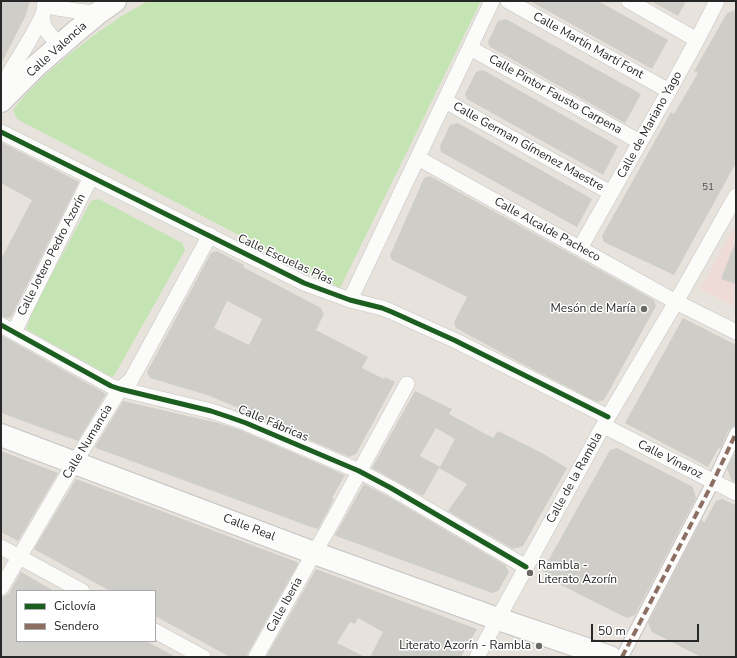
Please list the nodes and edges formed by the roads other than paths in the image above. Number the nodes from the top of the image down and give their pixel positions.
1 (492, 1) edge
2 (508, 1) edge
3 (629, 1) edge
4 (717, 1) edge
5 (106, 7) edge
6 (44, 8) edge
7 (697, 40) junction
8 (59, 46) junction
9 (470, 48) junction
10 (669, 91) junction
11 (4, 99) edge
12 (445, 101) junction
13 (1, 132) edge
14 (640, 142) junction
15 (418, 158) junction
16 (91, 177) junction
17 (612, 193) junction
18 (736, 196) edge
19 (210, 235) junction
20 (580, 248) junction
21 (350, 300) junction
22 (676, 302) junction
23 (7, 328) edge
24 (736, 332) edge
25 (407, 384) dead end
26 (120, 389) junction
27 (606, 422) junction
28 (736, 433) edge
29 (1, 435) edge
30 (75, 462) junction
31 (358, 471) junction
32 (713, 482) junction
33 (736, 493) edge
34 (1, 547) edge
35 (314, 553) junction
36 (20, 557) junction
37 (526, 567) junction
38 (1, 588) edge
39 (80, 590) edge
40 (498, 619) junction
41 (156, 632) edge
42 (204, 657) edge
43 (256, 657) edge
44 (477, 657) edge
45 (610, 657) edge
46 (622, 657) edge

1 - 9 street
2 - 10 street, Calle Martín Martí Font
3 - 7 street
4 - 7 street, Calle de Mariano Yago
5 - 6 street
5 - 8 main road, Calle Valencia
6 - 8 street
6 - 11 street
7 - 10 street, Calle de Mariano Yago
8 - 11 main road, Calle Valencia
9 - 12 street
9 - 14 street, Calle Pintor Fausto Carpena
10 - 14 street, Calle de Mariano Yago
12 - 15 street
12 - 17 street, Calle German Gímenez Maestre
13 - 16 street, Calle Escuelas Pías
14 - 17 street, Calle de Mariano Yago
15 - 20 street, Calle Alcalde Pacheco
15 - 21 street
16 - 19 street, Calle Escuelas Pías
16 - 23 street, Calle Jotero Pedro Azorín
17 - 20 street, Calle de Mariano Yago
18 - 22 street, Calle de la Rambla
19 - 21 street, Calle Escuelas Pías
19 - 26 street, Calle Numancia
20 - 22 street, Calle Alcalde Pacheco
21 - 27 street, Calle Escuelas Pías
22 - 24 street, Calle Alcalde Pacheco
22 - 27 street, Calle de la Rambla
23 - 26 street, Calle Fábricas
25 - 31 street, Calle Iberia
26 - 30 street, Calle Numancia
26 - 31 street, Calle Fábricas
27 - 32 street, Calle Vinaroz
27 - 37 street, Calle de la Rambla
28 - 32 street
29 - 30 main road, Calle Real
30 - 35 main road, Calle Real
30 - 36 street, Calle Numancia
31 - 35 street, Calle Iberia
31 - 37 street, Calle Fábricas
32 - 33 street, Calle Vinaroz
32 - 46 street
34 - 36 street
35 - 40 main road, Calle Real
35 - 43 street, Calle Iberia
36 - 38 street, Calle Numancia
36 - 39 street
37 - 40 street, Calle de la Rambla
40 - 44 street, Calle de la Rambla
40 - 45 main road, Calle Real
41 - 42 street

